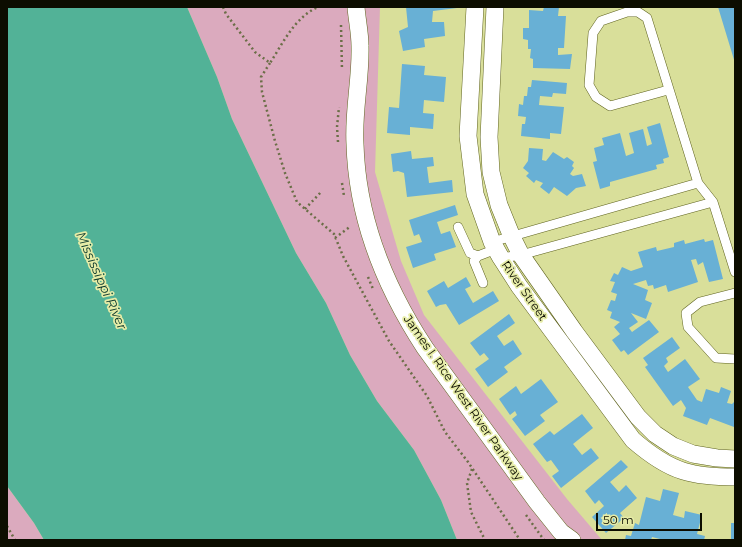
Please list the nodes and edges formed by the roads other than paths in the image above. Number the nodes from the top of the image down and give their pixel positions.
1 (356, 7) edge
2 (475, 7) edge
3 (494, 7) edge
4 (482, 53) junction
5 (668, 90) junction
6 (478, 136) junction
7 (698, 183) junction
8 (713, 202) junction
9 (458, 227) dead end
10 (512, 237) junction
11 (496, 250) junction
12 (521, 255) junction
13 (478, 256) junction
14 (735, 272) edge
15 (483, 283) dead end
16 (735, 293) edge
17 (574, 331) junction
18 (560, 342) junction
19 (735, 359) edge
20 (611, 380) junction
21 (595, 390) junction
22 (666, 453) junction
23 (717, 458) junction
24 (735, 459) edge
25 (716, 476) junction
26 (735, 477) edge
27 (572, 540) edge

1 - 27 street, James I. Rice West River Parkway
2 - 4 street, River Street
3 - 4 street, River Street
4 - 6 street, River Street
5 - 5 lane
5 - 7 lane
6 - 10 street, River Street
6 - 11 street, River Street
7 - 8 lane
7 - 10 lane
8 - 12 lane
8 - 14 lane
9 - 13 lane
10 - 11 lane
10 - 12 street, River Street
11 - 12 lane
11 - 13 lane
11 - 18 street, River Street
12 - 17 street, River Street
13 - 15 lane
16 - 19 lane
17 - 18 lane
17 - 20 street, River Street
18 - 21 street, River Street
20 - 21 lane
20 - 22 street, River Street
21 - 22 street, River Street
22 - 23 street, River Street
22 - 25 street, River Street
23 - 24 street, River Street
23 - 25 lane
25 - 26 street, River Street

